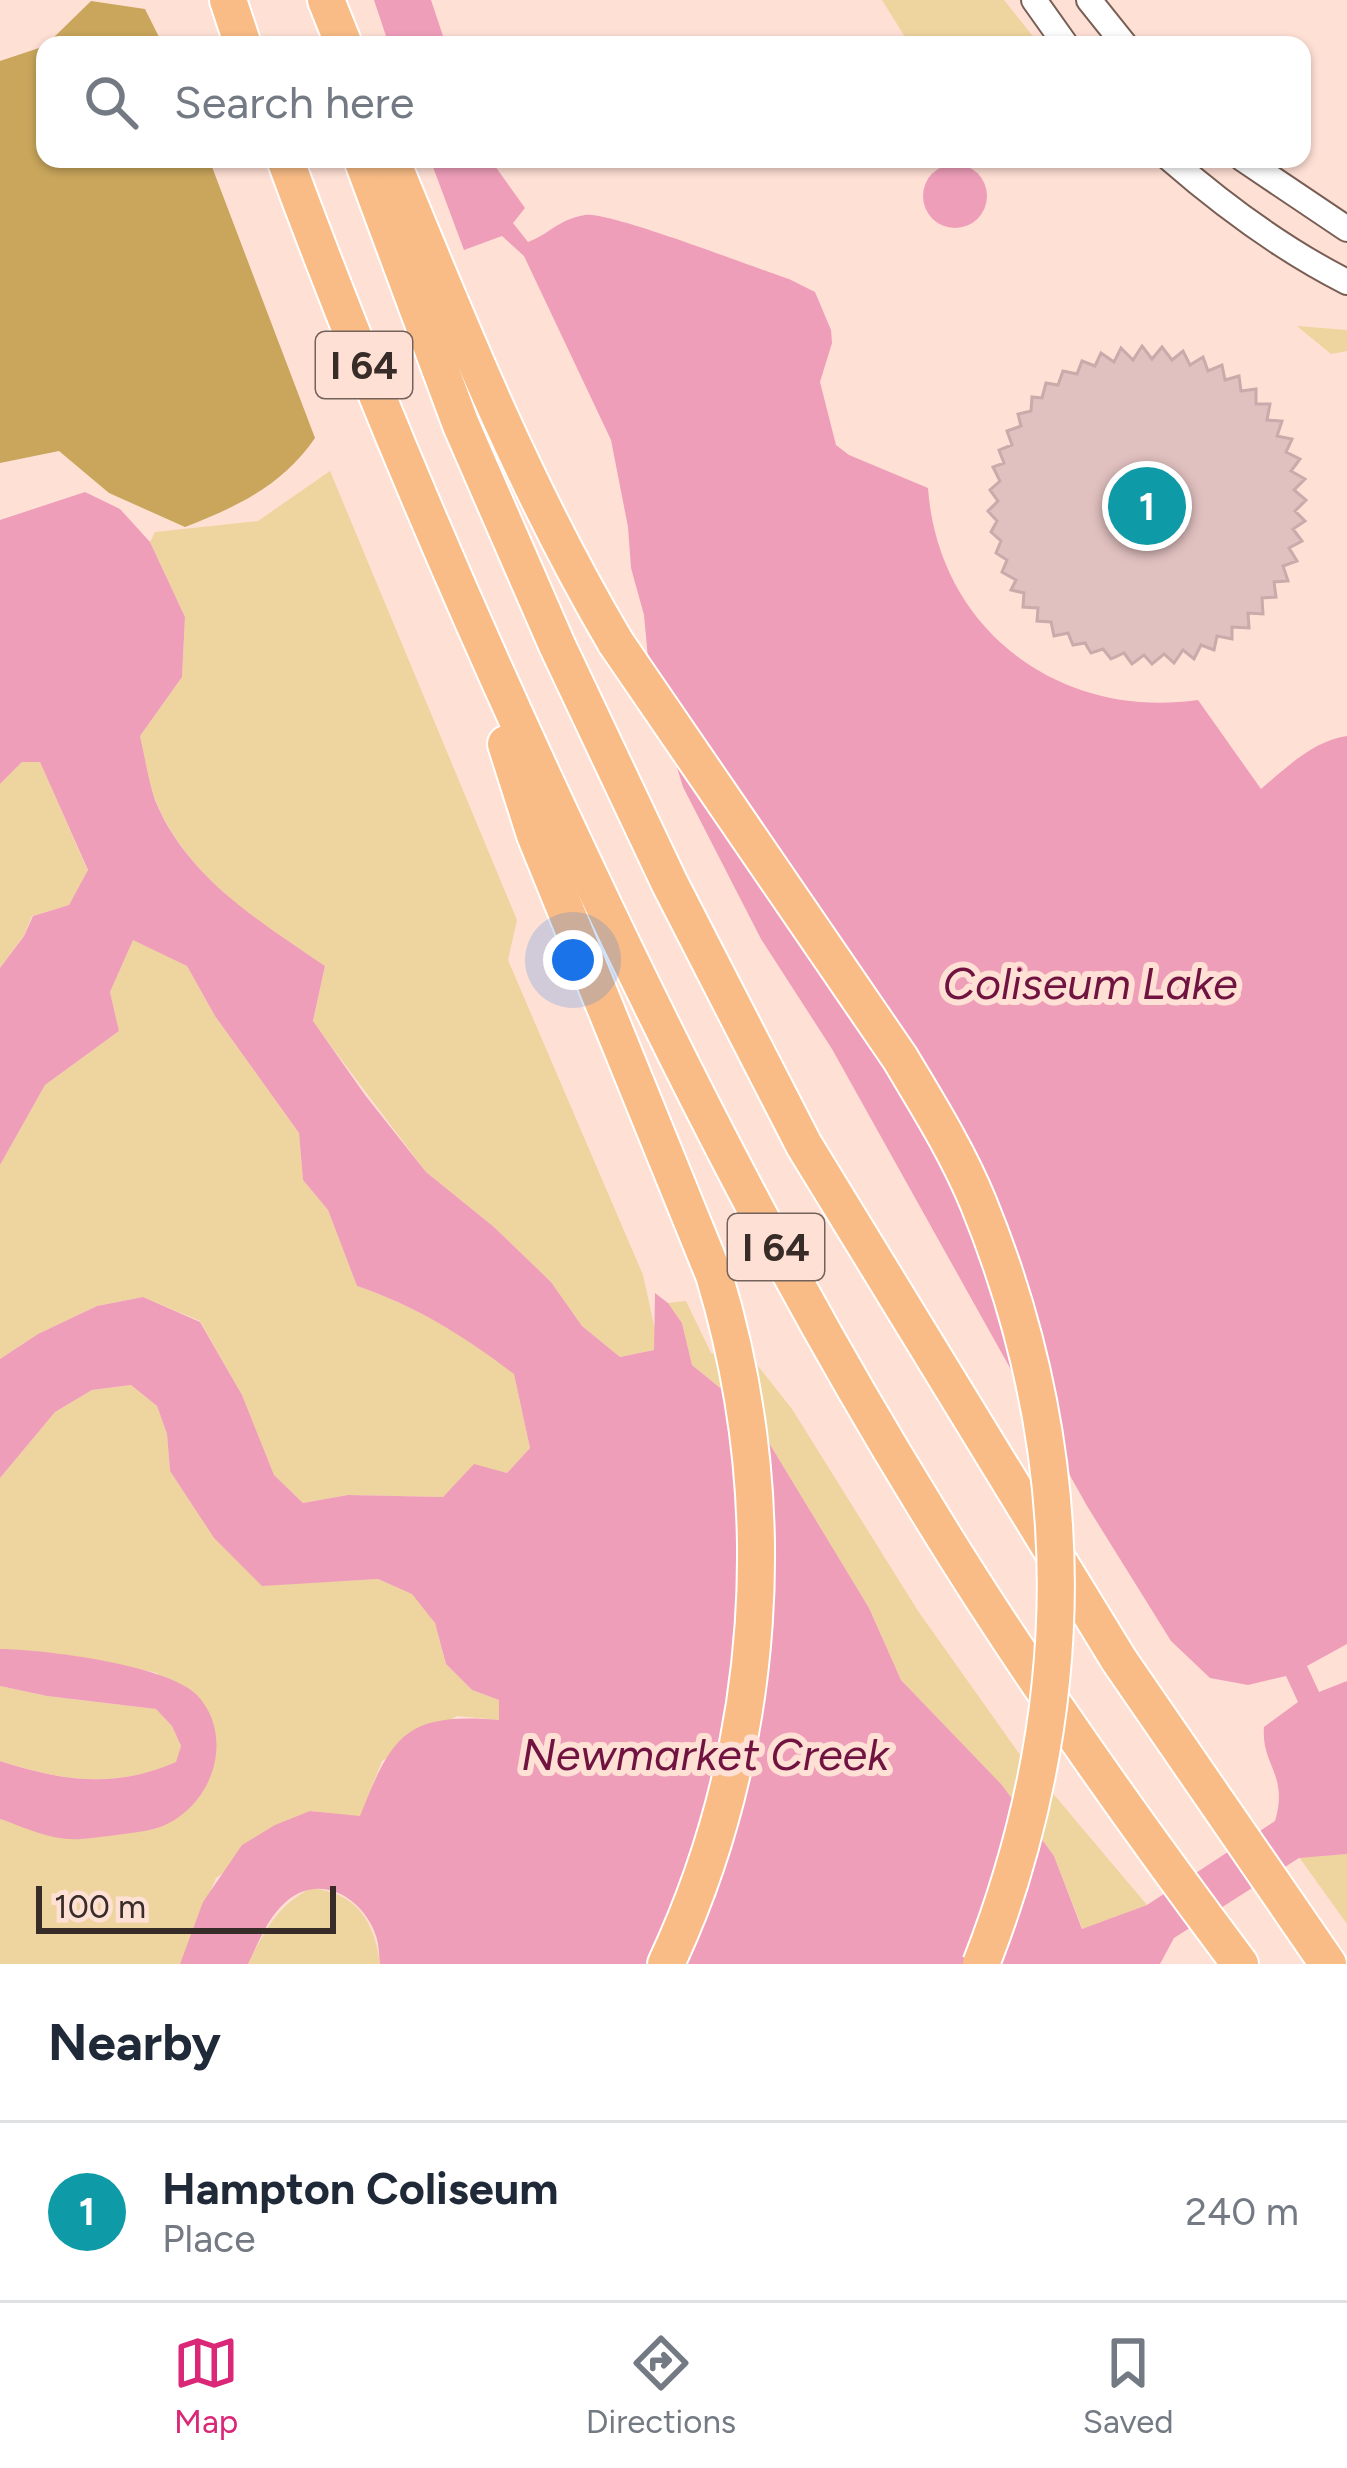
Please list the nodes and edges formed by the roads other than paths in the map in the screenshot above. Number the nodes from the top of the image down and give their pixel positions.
1 (228, 0) edge
2 (307, 0) edge
3 (326, 0) edge
4 (1034, 0) edge
5 (1089, 0) edge
6 (240, 36) edge
7 (318, 36) edge
8 (340, 36) edge
9 (1060, 36) edge
10 (1118, 36) edge
11 (288, 168) edge
12 (365, 168) edge
13 (395, 168) edge
14 (1181, 168) edge
15 (1256, 168) edge
16 (1347, 229) edge
17 (1347, 282) edge
18 (450, 569) junction
19 (667, 1964) edge
20 (981, 1964) edge
21 (1240, 1964) edge
22 (1328, 1964) edge

1 - 6 highway
2 - 7 highway
3 - 8 highway
4 - 9 street
5 - 10 street
11 - 18 highway, I 64
12 - 22 highway, I 64
13 - 20 highway, bridge
14 - 17 street
15 - 16 street
18 - 19 highway
18 - 21 highway, I 64

